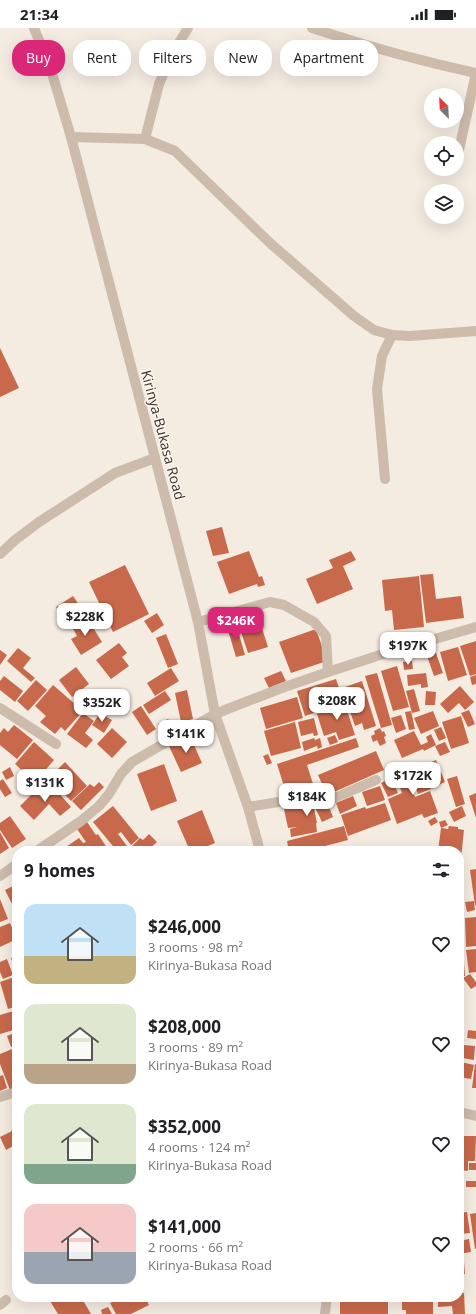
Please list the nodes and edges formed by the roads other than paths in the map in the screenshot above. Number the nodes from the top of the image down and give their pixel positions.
1 (34, 28) edge
2 (188, 28) edge
3 (312, 28) edge
4 (476, 73) edge
5 (71, 136) junction
6 (462, 136) edge
7 (146, 139) junction
8 (476, 331) edge
9 (392, 335) junction
10 (155, 458) junction
11 (385, 479) dead end
12 (0, 554) edge
13 (198, 622) junction
14 (476, 627) edge
15 (328, 672) junction
16 (0, 708) edge
17 (215, 714) junction
18 (56, 744) dead end
19 (376, 780) dead end
20 (248, 808) junction
21 (44, 846) edge
22 (259, 846) edge
23 (12, 868) edge
24 (0, 876) edge
25 (12, 1093) edge
26 (0, 1097) edge
27 (464, 1113) edge
28 (476, 1116) edge
29 (326, 1302) edge
30 (324, 1314) edge

1 - 5 street, Kirinya-Bukasa Road
2 - 7 street
3 - 4 street
4 - 6 street
5 - 7 street
5 - 10 street, Kirinya-Bukasa Road
7 - 9 street
8 - 9 street
9 - 11 street
10 - 12 street
10 - 13 street, Kirinya-Bukasa Road
13 - 15 street
13 - 17 street, Kirinya-Bukasa Road
14 - 15 street
15 - 17 street
16 - 18 street
17 - 20 street, Kirinya-Bukasa Road
17 - 21 street
19 - 20 street
20 - 22 street, Kirinya-Bukasa Road
23 - 24 street
25 - 26 street
27 - 28 street
29 - 30 street

